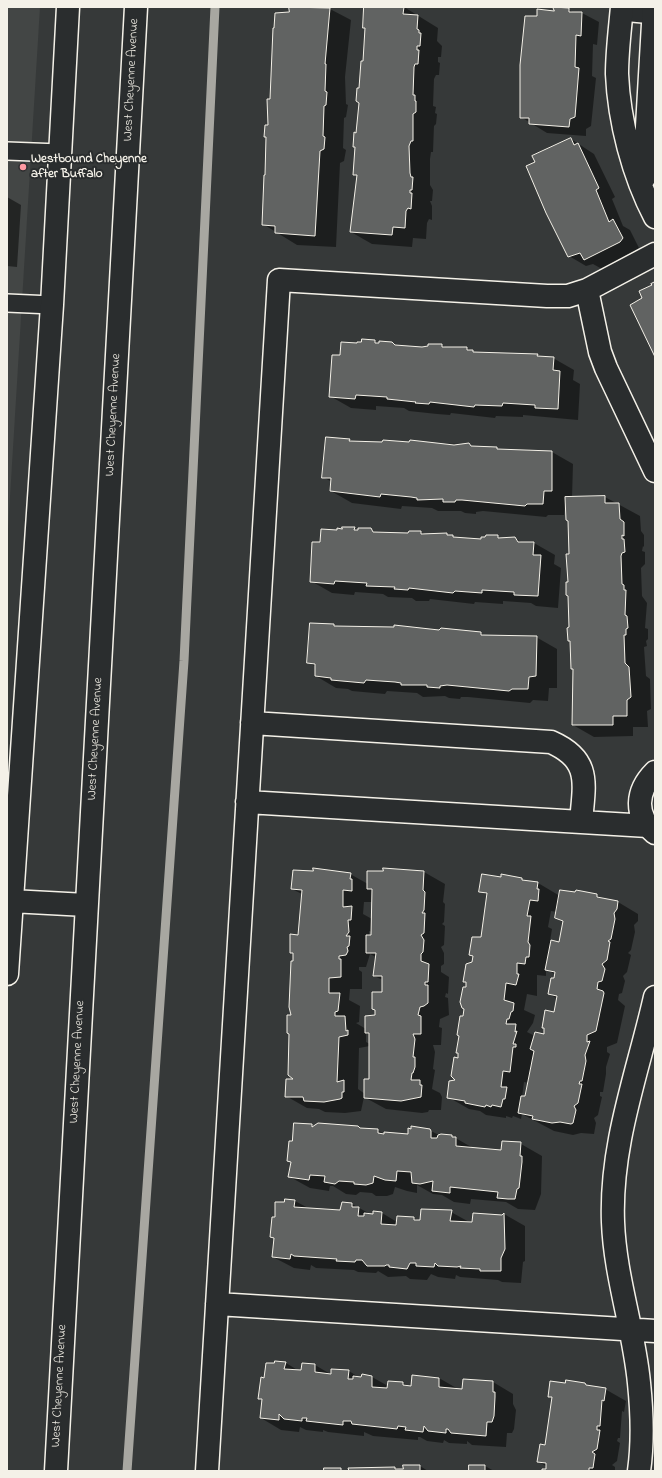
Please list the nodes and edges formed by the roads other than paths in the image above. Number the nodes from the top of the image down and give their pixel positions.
1 (68, 7) edge
2 (136, 7) edge
3 (622, 10) edge
4 (654, 11) edge
5 (7, 151) edge
6 (60, 153) junction
7 (644, 196) junction
8 (655, 217) edge
9 (655, 254) edge
10 (587, 290) junction
11 (7, 304) edge
12 (52, 305) junction
13 (655, 471) edge
14 (252, 723) junction
15 (655, 772) edge
16 (247, 802) junction
17 (581, 822) junction
18 (651, 830) edge
19 (9, 900) edge
20 (86, 905) junction
21 (7, 974) edge
22 (655, 997) edge
23 (217, 1304) junction
24 (629, 1329) junction
25 (655, 1330) edge
26 (639, 1383) junction
27 (655, 1406) edge
28 (56, 1471) edge
29 (207, 1471) edge
30 (639, 1471) edge

1 - 6 street
2 - 20 street, West Cheyenne Avenue
3 - 4 lane
3 - 7 street
4 - 7 street
5 - 6 lane
6 - 12 street
7 - 8 street
9 - 10 street
10 - 13 street
10 - 14 street
11 - 12 lane
12 - 19 street
14 - 16 street
14 - 17 street
15 - 18 street
16 - 17 street
16 - 23 street
17 - 18 street
19 - 20 street
19 - 21 street
20 - 28 street, West Cheyenne Avenue
22 - 24 street
23 - 24 street
23 - 29 street
24 - 25 street
24 - 26 street
26 - 27 street
26 - 30 street

